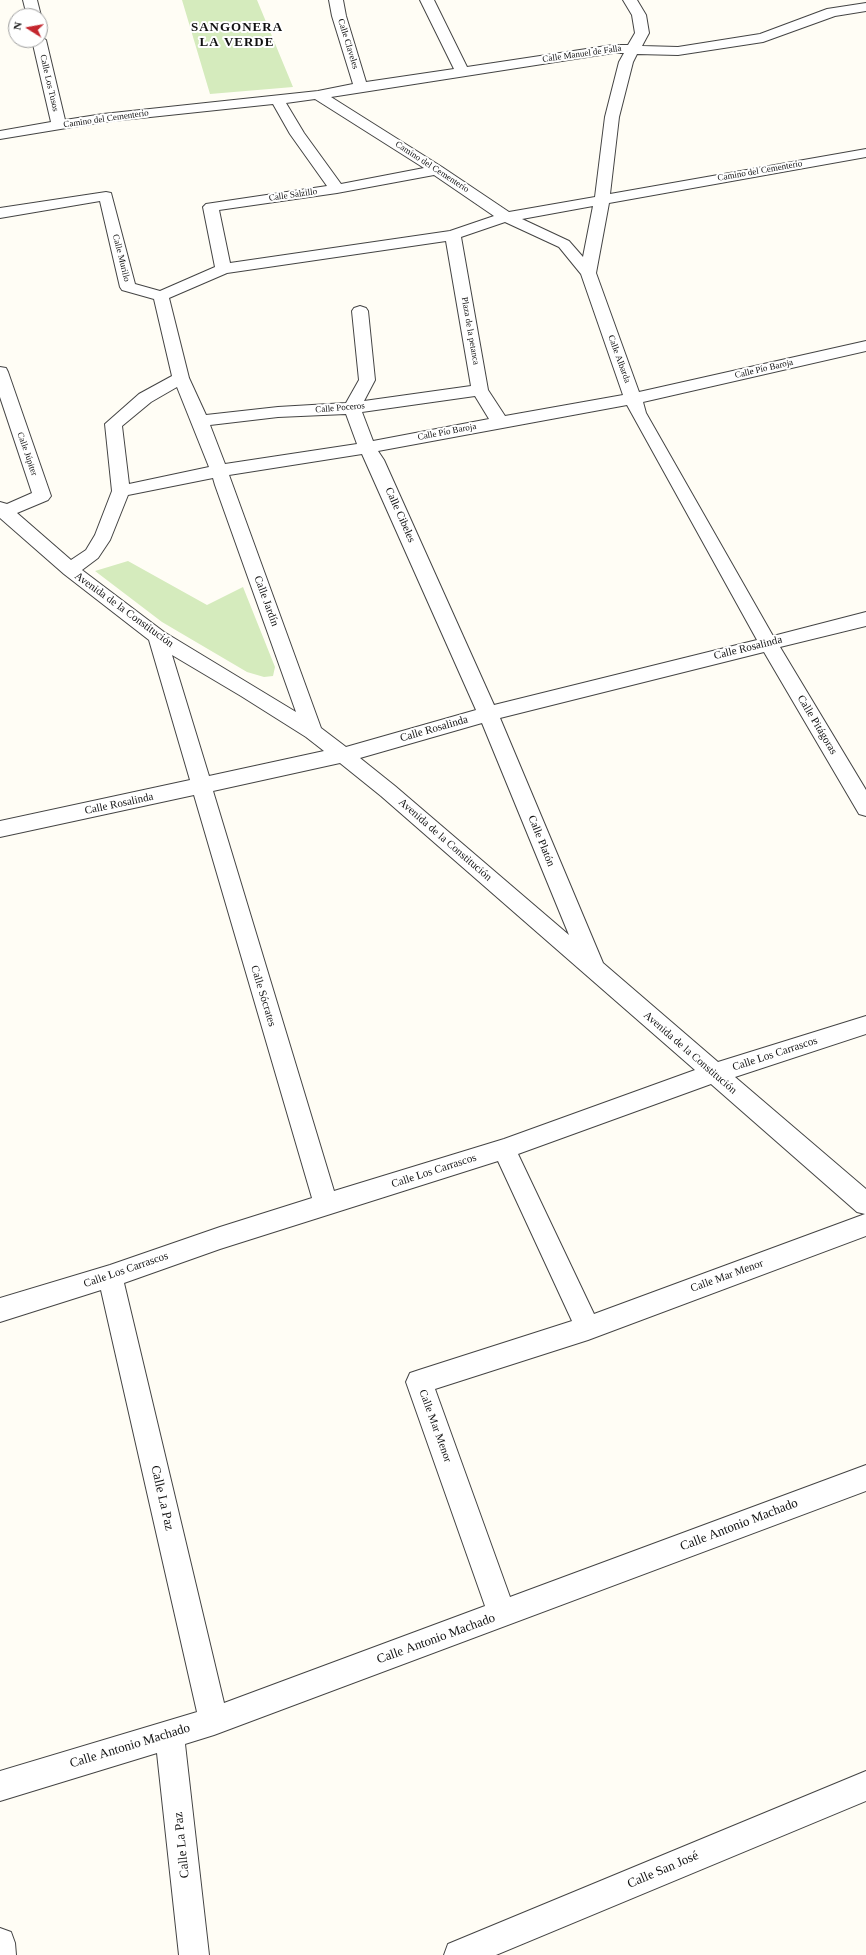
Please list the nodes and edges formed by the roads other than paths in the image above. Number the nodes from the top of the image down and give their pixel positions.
1 (336, 0) edge
2 (426, 0) edge
3 (630, 0) edge
4 (866, 7) edge
5 (41, 48) edge
6 (635, 48) junction
7 (463, 72) junction
8 (361, 87) junction
9 (318, 95) junction
10 (278, 100) junction
11 (59, 125) junction
12 (0, 135) edge
13 (866, 153) edge
14 (437, 170) junction
15 (337, 189) junction
16 (602, 199) junction
17 (0, 213) edge
18 (506, 217) junction
19 (452, 235) junction
20 (223, 269) junction
21 (588, 273) junction
22 (161, 296) junction
23 (360, 311) dead end
24 (866, 346) edge
25 (0, 372) edge
26 (182, 378) junction
27 (480, 390) junction
28 (633, 399) junction
29 (352, 408) junction
30 (200, 421) junction
31 (500, 422) junction
32 (367, 448) junction
33 (218, 471) junction
34 (121, 491) junction
35 (2, 510) edge
36 (70, 570) junction
37 (866, 619) edge
38 (157, 637) junction
39 (768, 643) junction
40 (488, 714) junction
41 (313, 732) junction
42 (343, 755) junction
43 (201, 787) junction
44 (866, 808) edge
45 (0, 829) edge
46 (594, 968) junction
47 (866, 1025) edge
48 (713, 1074) junction
49 (504, 1148) junction
50 (866, 1204) edge
51 (326, 1205) junction
52 (866, 1224) edge
53 (110, 1276) junction
54 (0, 1310) edge
55 (588, 1328) junction
56 (866, 1478) edge
57 (502, 1614) junction
58 (214, 1721) junction
59 (170, 1735) junction
60 (0, 1786) edge
61 (866, 1786) edge
62 (0, 1943) edge
63 (1, 1955) edge
64 (194, 1955) edge
65 (459, 1955) edge

1 - 8 street, Calle Claveles
2 - 7 street
3 - 6 street
4 - 6 street, Calle Manuel de Falla
5 - 11 street, Calle Los Tusos
6 - 7 street, Calle Manuel de Falla
6 - 16 street
7 - 8 street, Calle Manuel de Falla
8 - 9 street, Calle Manuel de Falla
9 - 10 street, Camino del Cementerio
9 - 14 street, Camino del Cementerio
10 - 11 street, Camino del Cementerio
10 - 15 street
11 - 12 street, Camino del Cementerio
13 - 16 street, Camino del Cementerio
14 - 15 street, Calle Salzillo
14 - 18 street, Camino del Cementerio
15 - 20 street, Calle Salzillo
16 - 18 street, Camino del Cementerio
16 - 21 street
17 - 22 street, Calle Murillo
18 - 19 street
18 - 21 street
19 - 20 street
19 - 27 street, Plaza de la petanca
20 - 22 street
21 - 28 street, Calle Albarda
22 - 26 street
23 - 29 street
24 - 28 street, Calle Pío Baroja
25 - 35 street, Calle Júpiter
26 - 30 street
26 - 34 street
27 - 29 street, Calle Poceros
27 - 31 street, Plaza de la petanca
28 - 31 street, Calle Pío Baroja
28 - 39 street, Calle Albarda
29 - 30 street, Calle Poceros
29 - 32 street, Calle Cibeles
30 - 33 street, Calle Jardín
31 - 32 street, Calle Pío Baroja
32 - 33 street, Calle Pío Baroja
32 - 40 street, Calle Cibeles
33 - 34 street, Calle Pío Baroja
33 - 41 street, Calle Jardín
34 - 36 street
35 - 36 street, Avenida de la Constitución
36 - 38 street, Avenida de la Constitución
37 - 39 street, Calle Rosalinda
38 - 41 street, Avenida de la Constitución
38 - 43 street, Calle Sócrates
39 - 40 street, Calle Rosalinda
39 - 44 street, Calle Pitágoras
40 - 42 street, Calle Rosalinda
40 - 46 street, Calle Platón
41 - 42 street, Avenida de la Constitución
42 - 43 street, Calle Rosalinda
42 - 46 street, Avenida de la Constitución
43 - 45 street, Calle Rosalinda
43 - 51 street, Calle Sócrates
46 - 48 street, Avenida de la Constitución
47 - 48 street, Calle Los Carrascos
48 - 49 street, Calle Los Carrascos
48 - 50 street, Avenida de la Constitución
49 - 51 street, Calle Los Carrascos
49 - 55 street
51 - 53 street, Calle Los Carrascos
52 - 55 street, Calle Mar Menor
53 - 54 street, Calle Los Carrascos
53 - 58 street, Calle La Paz
55 - 57 street, Calle Mar Menor
56 - 57 street, Calle Antonio Machado
57 - 58 street, Calle Antonio Machado
58 - 59 street, Calle Antonio Machado
59 - 60 street, Calle Antonio Machado
59 - 64 street, Calle La Paz
61 - 65 street, Calle San José
62 - 63 street

